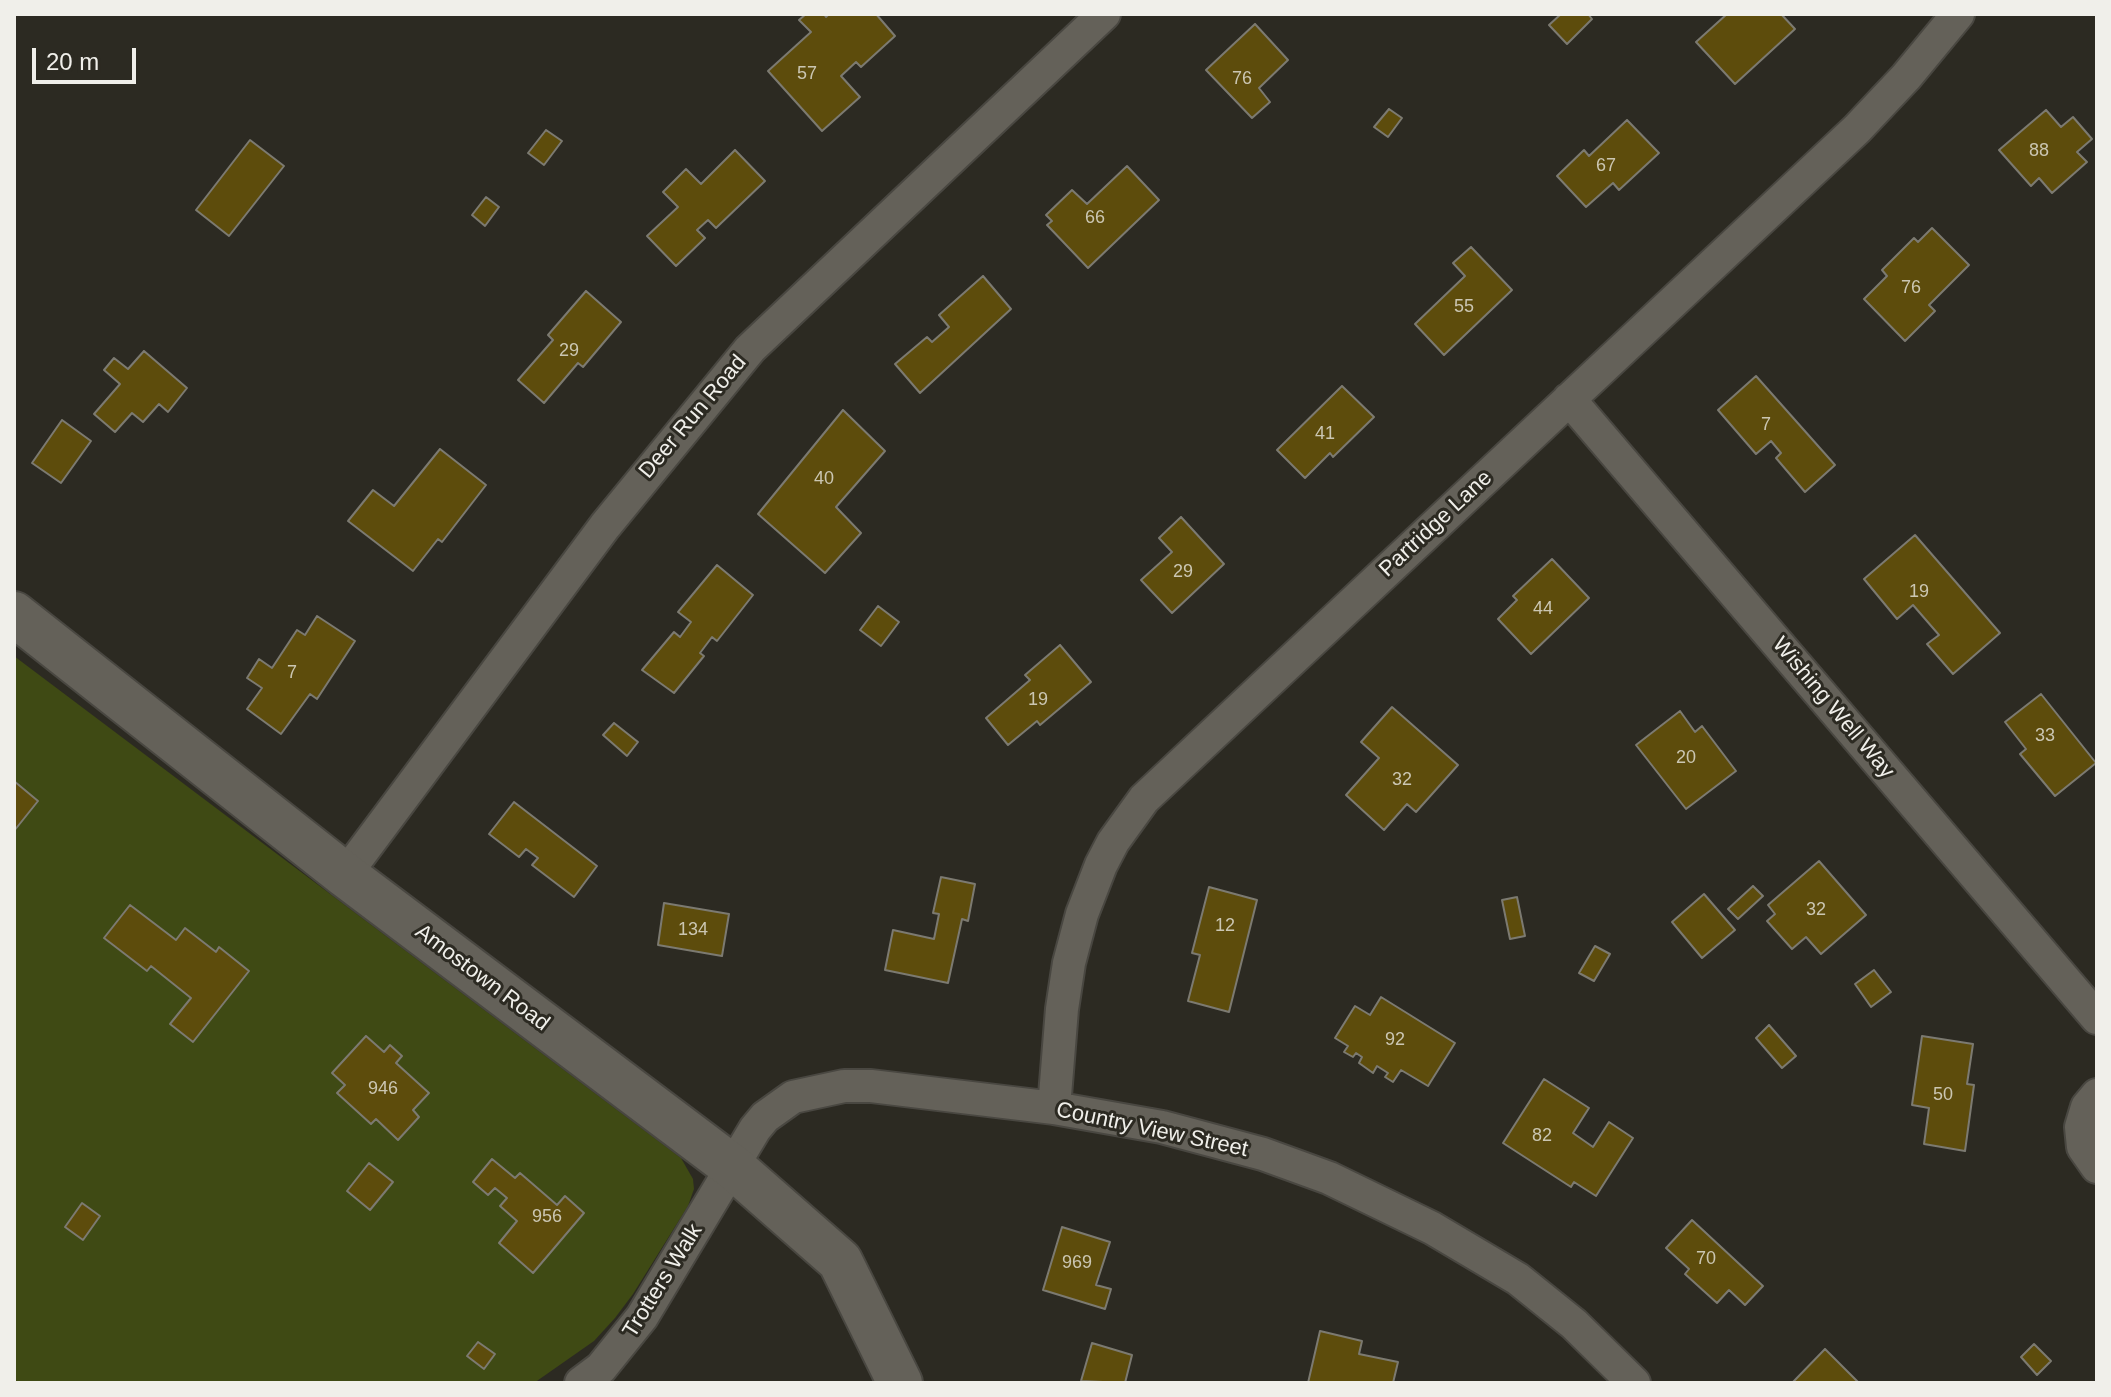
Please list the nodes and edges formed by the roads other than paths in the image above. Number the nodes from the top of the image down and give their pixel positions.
1 (1104, 14) edge
2 (1958, 14) edge
3 (1569, 399) junction
4 (14, 614) edge
5 (345, 875) junction
6 (2097, 1018) edge
7 (2097, 1095) edge
8 (1054, 1108) junction
9 (2097, 1167) edge
10 (734, 1168) junction
11 (581, 1383) edge
12 (900, 1383) edge
13 (1634, 1383) edge

1 - 5 street, Deer Run Road
2 - 3 street, Partridge Lane
3 - 6 street, Wishing Well Way
3 - 8 street, Partridge Lane
4 - 5 street, Amostown Road
5 - 10 street, Amostown Road
7 - 9 street
8 - 10 street, Country View Street
8 - 13 street, Country View Street
10 - 11 street, Trotters Walk
10 - 12 street, Amostown Road

